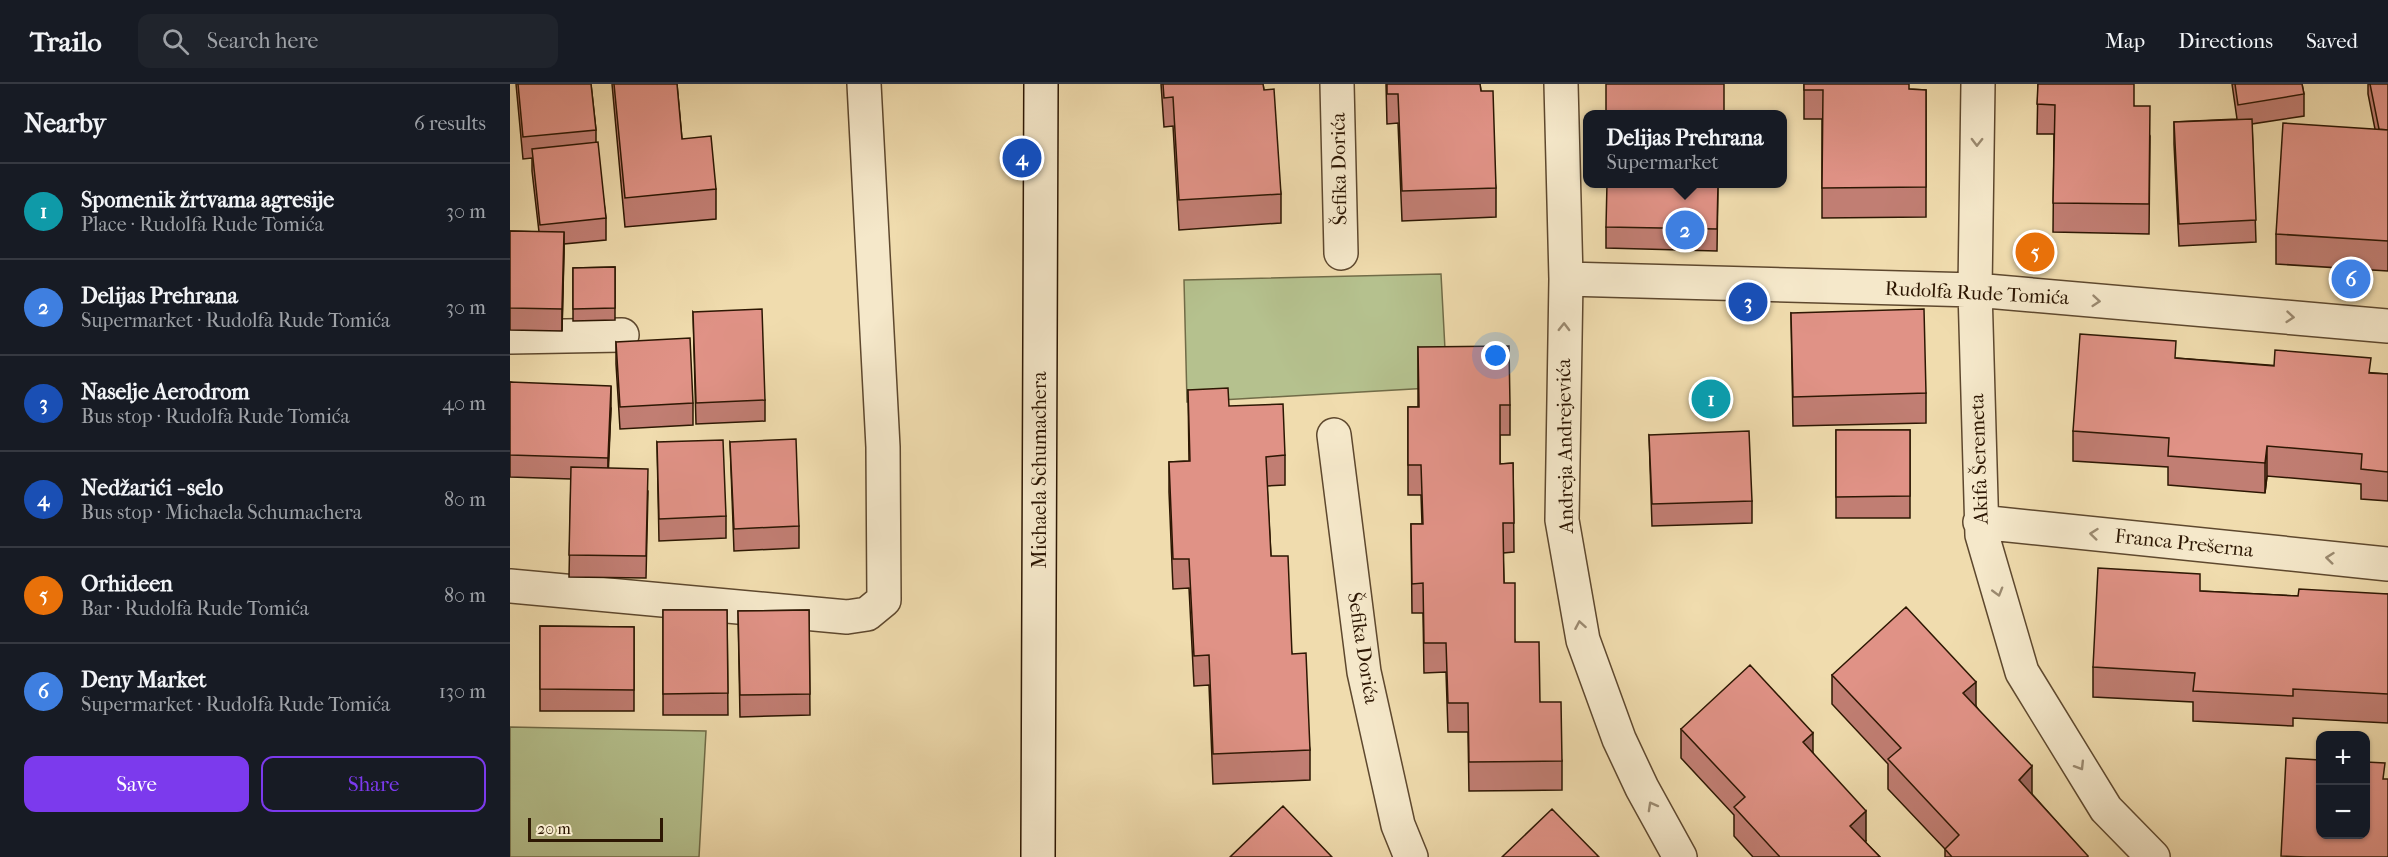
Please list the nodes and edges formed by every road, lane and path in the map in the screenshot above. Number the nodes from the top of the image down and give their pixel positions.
1 (864, 84) edge
2 (1041, 84) edge
3 (1337, 84) edge
4 (1561, 84) edge
5 (1978, 84) edge
6 (1341, 253) dead end
7 (1566, 279) junction
8 (1975, 290) junction
9 (2388, 326) edge
10 (622, 335) dead end
11 (510, 337) edge
12 (1334, 435) dead end
13 (1981, 529) junction
14 (2388, 564) edge
15 (510, 586) edge
16 (1038, 857) edge
17 (1411, 857) edge
18 (1680, 857) edge
19 (2153, 857) edge

1 - 15 street
2 - 16 street, Michaela Schumachera
3 - 6 street, Šefika Dorića
4 - 7 street, Andreja Andrejevića
5 -> 8 street, Akifa Šeremeta
7 - 8 street, Rudolfa Rude Tomića
18 -> 7 street, Andreja Andrejevića
8 -> 9 street, Rudolfa Rude Tomića
8 - 13 street, Akifa Šeremeta
10 - 11 street
12 - 17 street, Šefika Dorića
14 -> 13 street, Franca Prešerna
13 -> 19 street, Akifa Šeremeta

